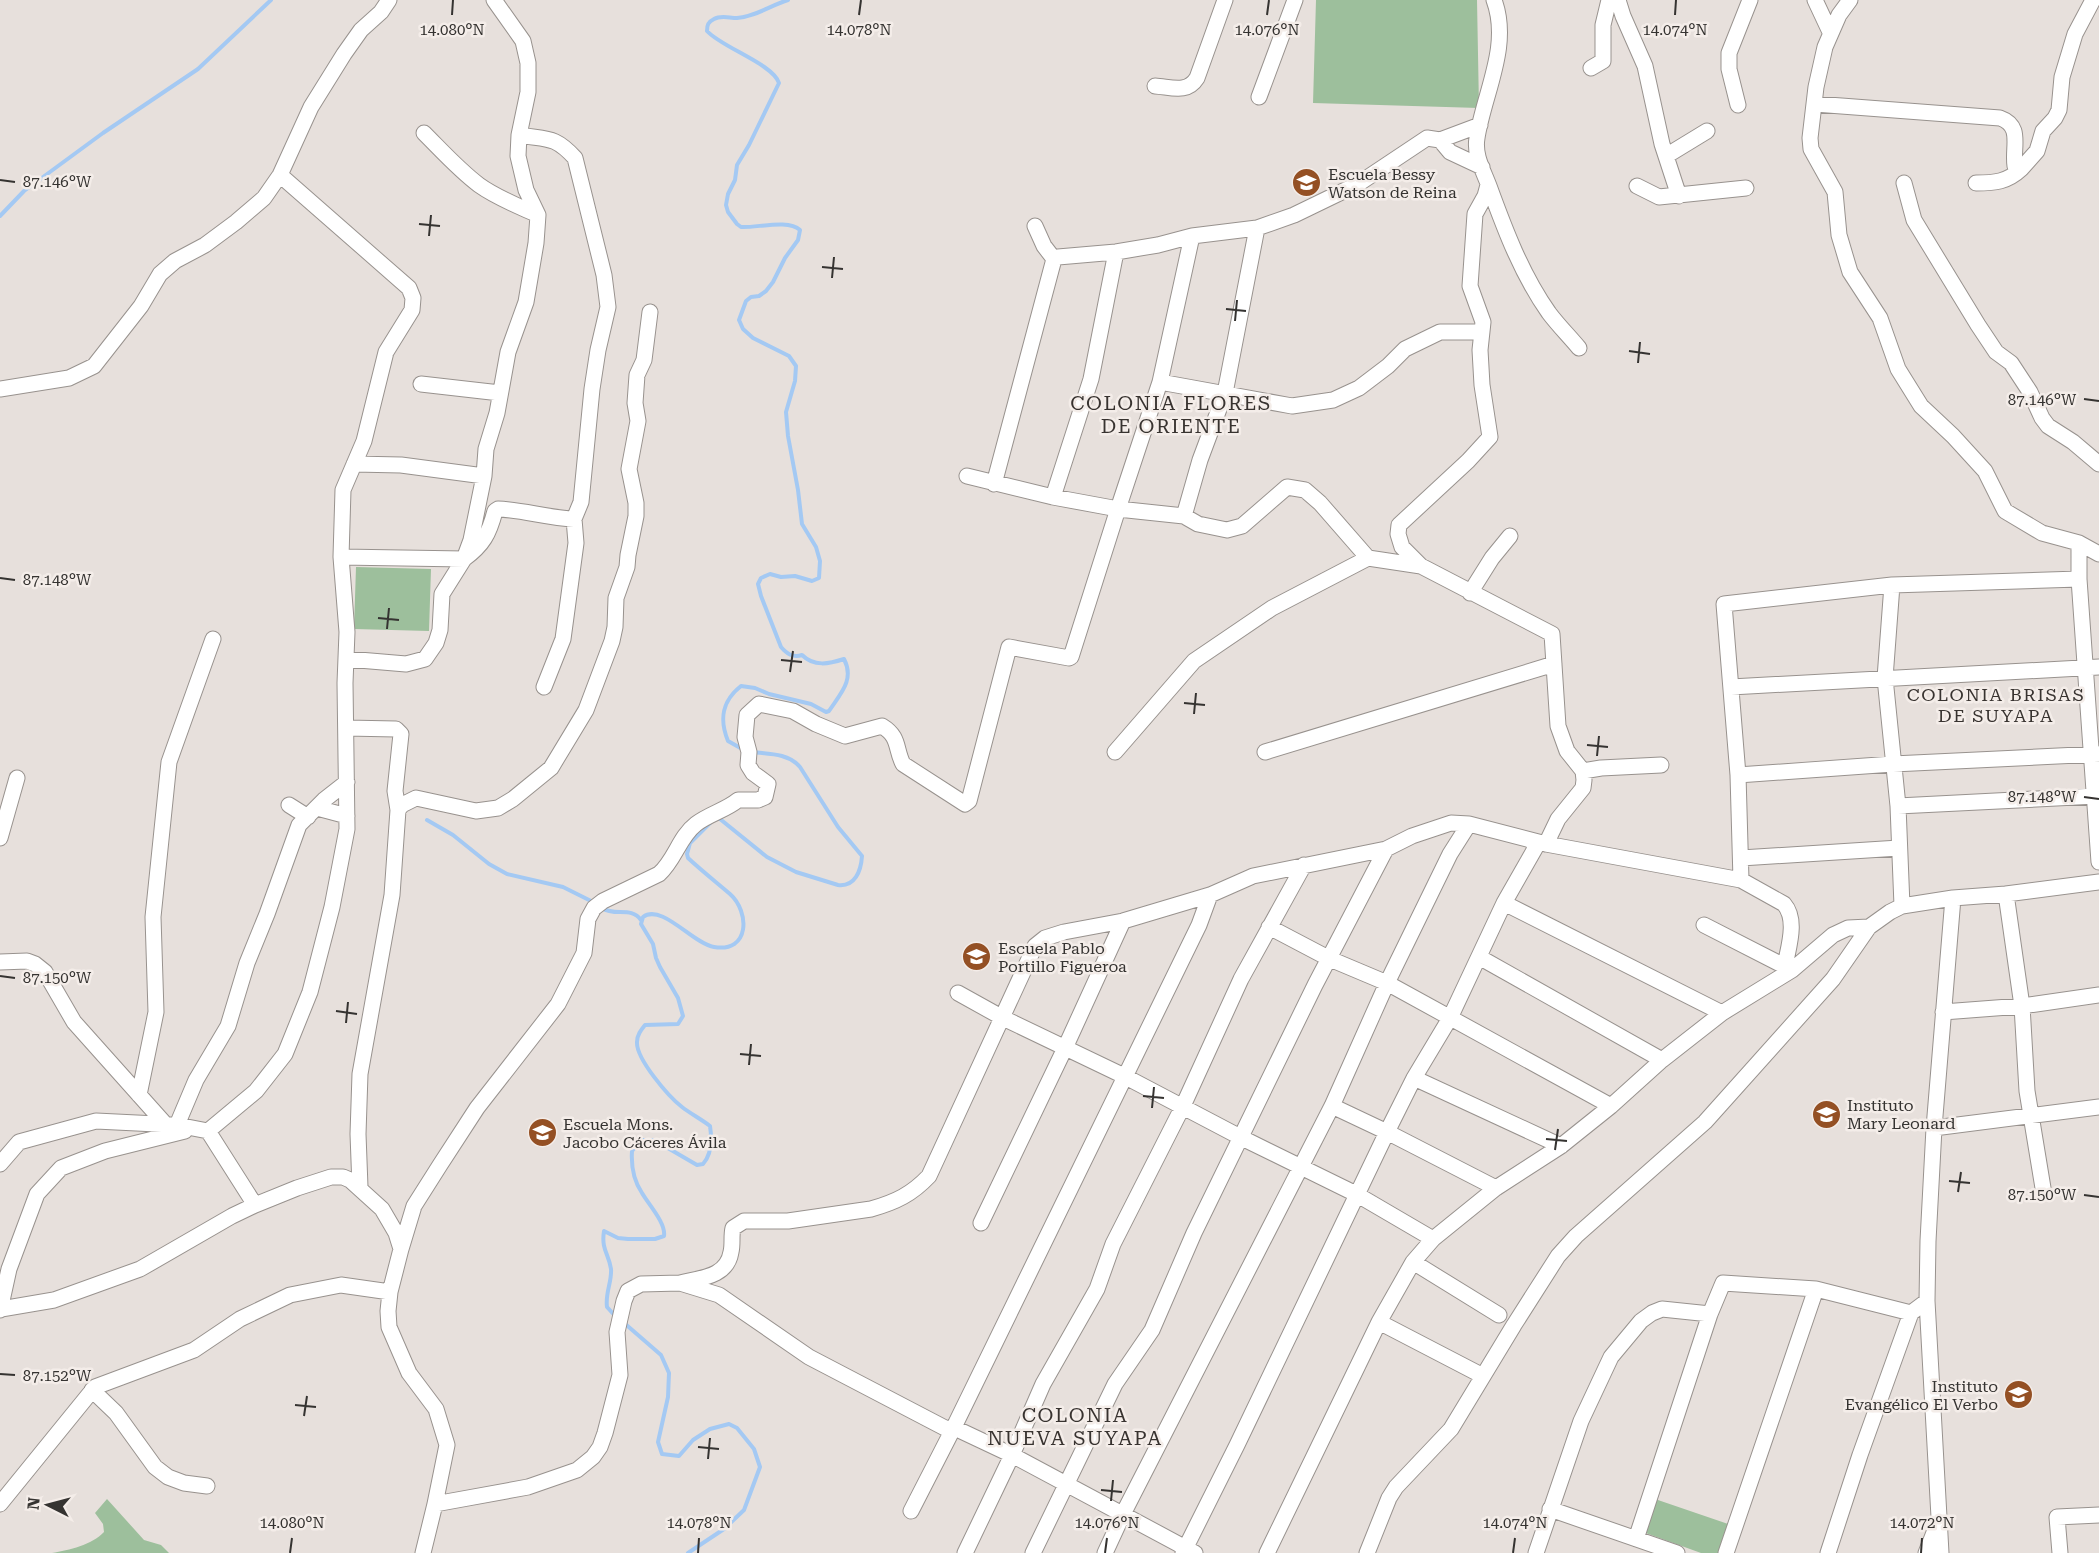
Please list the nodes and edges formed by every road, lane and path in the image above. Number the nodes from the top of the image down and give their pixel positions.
1 (389, 0) edge
2 (494, 0) edge
3 (1225, 0) edge
4 (1294, 0) edge
5 (1494, 0) edge
6 (1609, 0) edge
7 (1618, 0) edge
8 (1750, 0) edge
9 (1815, 0) edge
10 (1850, 0) edge
11 (2093, 0) edge
12 (1830, 32) junction
13 (1591, 68) dead end
14 (1155, 86) dead end
15 (1259, 97) dead end
16 (1815, 104) junction
17 (1738, 105) dead end
18 (1480, 126) junction
19 (1707, 131) dead end
20 (424, 133) dead end
21 (519, 135) junction
22 (1440, 140) junction
23 (1666, 156) junction
24 (1482, 167) junction
25 (2021, 169) junction
26 (280, 175) junction
27 (1904, 183) dead end
28 (1976, 183) dead end
29 (1488, 185) junction
30 (1637, 186) dead end
31 (1746, 188) dead end
32 (1679, 196) junction
33 (538, 215) junction
34 (1035, 226) dead end
35 (1257, 228) junction
36 (1192, 236) junction
37 (1116, 252) junction
38 (1054, 259) junction
39 (650, 312) dead end
40 (1482, 332) junction
41 (1579, 348) dead end
42 (1160, 381) junction
43 (421, 384) dead end
44 (0, 389) edge
45 (500, 393) junction
46 (1225, 393) junction
47 (354, 464) junction
48 (2099, 464) edge
49 (484, 476) junction
50 (967, 476) dead end
51 (993, 484) junction
52 (1053, 497) junction
53 (1118, 509) junction
54 (1184, 516) junction
55 (574, 519) junction
56 (1510, 536) dead end
57 (2079, 543) junction
58 (2099, 554) edge
59 (341, 558) junction
60 (1368, 558) junction
61 (464, 559) junction
62 (1421, 567) junction
63 (2079, 579) junction
64 (1892, 585) junction
65 (1470, 593) junction
66 (213, 639) dead end
67 (347, 659) junction
68 (1554, 664) junction
69 (2092, 668) edge
70 (1885, 678) junction
71 (544, 687) dead end
72 (1731, 687) junction
73 (346, 728) junction
74 (1115, 752) dead end
75 (1264, 752) dead end
76 (2095, 754) edge
77 (1893, 764) junction
78 (1661, 765) dead end
79 (1583, 771) junction
80 (1738, 775) junction
81 (16, 778) dead end
82 (347, 782) junction
83 (2096, 796) junction
84 (290, 805) dead end
85 (1898, 806) junction
86 (398, 810) junction
87 (313, 812) junction
88 (347, 816) junction
89 (1470, 825) junction
90 (0, 838) edge
91 (1538, 842) junction
92 (1899, 848) junction
93 (1386, 849) junction
94 (1741, 858) junction
95 (2099, 862) edge
96 (1304, 865) junction
97 (1742, 880) junction
98 (2099, 882) edge
99 (2006, 894) junction
100 (1210, 896) junction
101 (1953, 898) junction
102 (1504, 903) junction
103 (1902, 906) junction
104 (1123, 921) junction
105 (1704, 925) dead end
106 (1269, 927) junction
107 (1869, 927) junction
108 (1479, 957) junction
109 (1330, 959) junction
110 (0, 962) edge
111 (1788, 968) junction
112 (1387, 983) junction
113 (958, 993) dead end
114 (2099, 995) edge
115 (2022, 1006) junction
116 (1943, 1012) junction
117 (1722, 1013) junction
118 (1003, 1018) junction
119 (1450, 1018) junction
120 (1065, 1048) junction
121 (1662, 1060) junction
122 (1124, 1076) junction
123 (1414, 1078) junction
124 (139, 1095) junction
125 (1183, 1106) junction
126 (1332, 1106) junction
127 (1611, 1106) junction
128 (2099, 1107) edge
129 (2031, 1116) junction
130 (171, 1125) junction
131 (1934, 1128) junction
132 (202, 1130) junction
133 (1387, 1132) junction
134 (1242, 1138) junction
135 (1561, 1146) junction
136 (0, 1164) edge
137 (1299, 1166) junction
138 (360, 1187) junction
139 (1496, 1188) junction
140 (2043, 1188) dead end
141 (1356, 1194) junction
142 (255, 1205) junction
143 (981, 1223) dead end
144 (1433, 1239) junction
145 (401, 1249) junction
146 (1413, 1262) junction
147 (680, 1283) junction
148 (1816, 1289) junction
149 (390, 1292) junction
150 (1927, 1301) junction
151 (1, 1310) edge
152 (1911, 1313) junction
153 (1710, 1314) junction
154 (1499, 1315) dead end
155 (1379, 1322) junction
156 (1483, 1376) junction
157 (92, 1390) junction
158 (953, 1430) junction
159 (1012, 1455) junction
160 (1068, 1484) junction
161 (207, 1486) dead end
162 (0, 1504) edge
163 (435, 1504) junction
164 (1550, 1509) junction
165 (911, 1511) dead end
166 (1123, 1514) junction
167 (2099, 1515) edge
168 (1939, 1521) junction
169 (1636, 1539) junction
170 (1188, 1551) edge
171 (423, 1553) edge
172 (965, 1553) edge
173 (1033, 1553) edge
174 (1105, 1553) edge
175 (1267, 1553) edge
176 (1367, 1553) edge
177 (1536, 1553) edge
178 (1677, 1553) edge
179 (1726, 1553) edge
180 (1828, 1553) edge
181 (1926, 1553) edge
182 (1941, 1553) edge
183 (2060, 1553) edge

1 - 26 street
2 - 21 street
3 - 14 street
4 - 15 street
5 - 18 street
6 - 13 street
7 - 23 street
8 - 17 street
9 - 12 street
10 - 12 street
11 - 25 street
12 - 16 street
16 - 25 street
16 - 57 street
18 - 22 street
18 - 24 street
19 - 23 street
20 - 33 street
21 - 33 street
21 - 55 street
22 - 24 street
22 - 35 street
23 - 32 street
24 - 29 street
25 - 28 street
26 - 44 street
26 - 47 street
27 - 48 street
29 - 40 street
29 - 41 street
30 - 32 street
31 - 32 street
33 - 45 street
34 - 38 street
35 - 36 street
35 - 46 street
36 - 37 street
36 - 42 street
37 - 38 street
37 - 52 street
38 - 51 street
39 - 86 street
40 - 46 street
40 - 62 street
42 - 46 street
42 - 53 street
43 - 45 street
45 - 49 street
46 - 54 street
47 - 49 street
47 - 59 street
49 - 61 street
50 - 51 street
51 - 52 street
52 - 53 street
53 - 54 street
53 - 145 street
54 - 60 street
55 - 61 street
55 - 71 street
56 - 65 street
57 - 58 street
57 - 63 street
59 - 61 street
59 - 67 street
60 - 62 street
60 - 74 street
61 - 67 street
62 - 65 street
63 - 64 street
63 - 69 street
64 - 70 street
64 - 72 street
65 - 68 street
66 - 124 street
67 - 73 street
68 - 75 street
68 - 79 street
69 - 70 street
69 - 76 street
70 - 72 street
70 - 77 street
72 - 80 street
73 - 82 street
73 - 86 street
76 - 77 street
76 - 83 street
77 - 80 street
77 - 85 street
78 - 79 street
79 - 91 street
80 - 94 street
81 - 90 street
82 - 87 street
82 - 88 street
83 - 85 street
83 - 95 street
84 - 87 street
85 - 92 street
86 - 138 street
87 - 88 street
87 - 130 street
88 - 132 street
89 - 91 street
89 - 93 street
89 - 112 street
91 - 97 street
91 - 102 street
92 - 94 street
92 - 103 street
93 - 96 street
93 - 109 street
94 - 97 street
96 - 100 street
96 - 106 street
97 - 111 street
98 - 99 street
99 - 101 street
99 - 115 street
100 - 104 street
100 - 122 street
101 - 103 street
101 - 116 street
102 - 108 street
102 - 117 street
103 - 107 street
104 - 118 street
104 - 120 street
105 - 111 street
106 - 109 street
106 - 125 street
107 - 111 street
107 - 156 street
108 - 119 street
108 - 121 street
109 - 112 street
109 - 134 street
110 - 124 street
111 - 117 street
112 - 119 street
112 - 126 street
113 - 118 street
114 - 115 street
115 - 116 street
115 - 129 street
116 - 131 street
117 - 121 street
118 - 120 street
118 - 147 street
119 - 123 street
119 - 127 street
120 - 122 street
120 - 143 street
121 - 127 street
122 - 125 street
122 - 158 street
123 - 133 street
123 - 135 street
124 - 130 street
125 - 134 street
125 - 159 street
126 - 133 street
126 - 137 street
127 - 135 street
128 - 129 street
129 - 131 street
129 - 140 street
130 - 132 street
130 - 136 street
131 - 150 street
132 - 142 street
132 - 151 street
133 - 139 street
133 - 141 street
134 - 137 street
134 - 160 street
135 - 139 street
137 - 141 street
137 - 166 street
138 - 142 street
138 - 145 street
139 - 144 street
141 - 144 street
141 - 170 street
142 - 151 street
144 - 146 street
145 - 149 street
146 - 154 street
146 - 155 street
147 - 158 street
147 - 163 street
148 - 152 street
148 - 153 street
148 - 179 street
149 - 157 street
149 - 163 street
150 - 152 street
150 - 168 street
152 - 180 street
153 - 164 street
153 - 169 street
155 - 156 street
155 - 175 street
156 - 176 street
157 - 161 street
157 - 162 street
158 - 159 street
158 - 165 street
159 - 160 street
159 - 172 street
160 - 166 street
160 - 173 street
163 - 171 street
164 - 169 street
164 - 177 street
166 - 170 street
166 - 174 street
167 - 183 street
168 - 181 street
168 - 182 street
169 - 178 street

